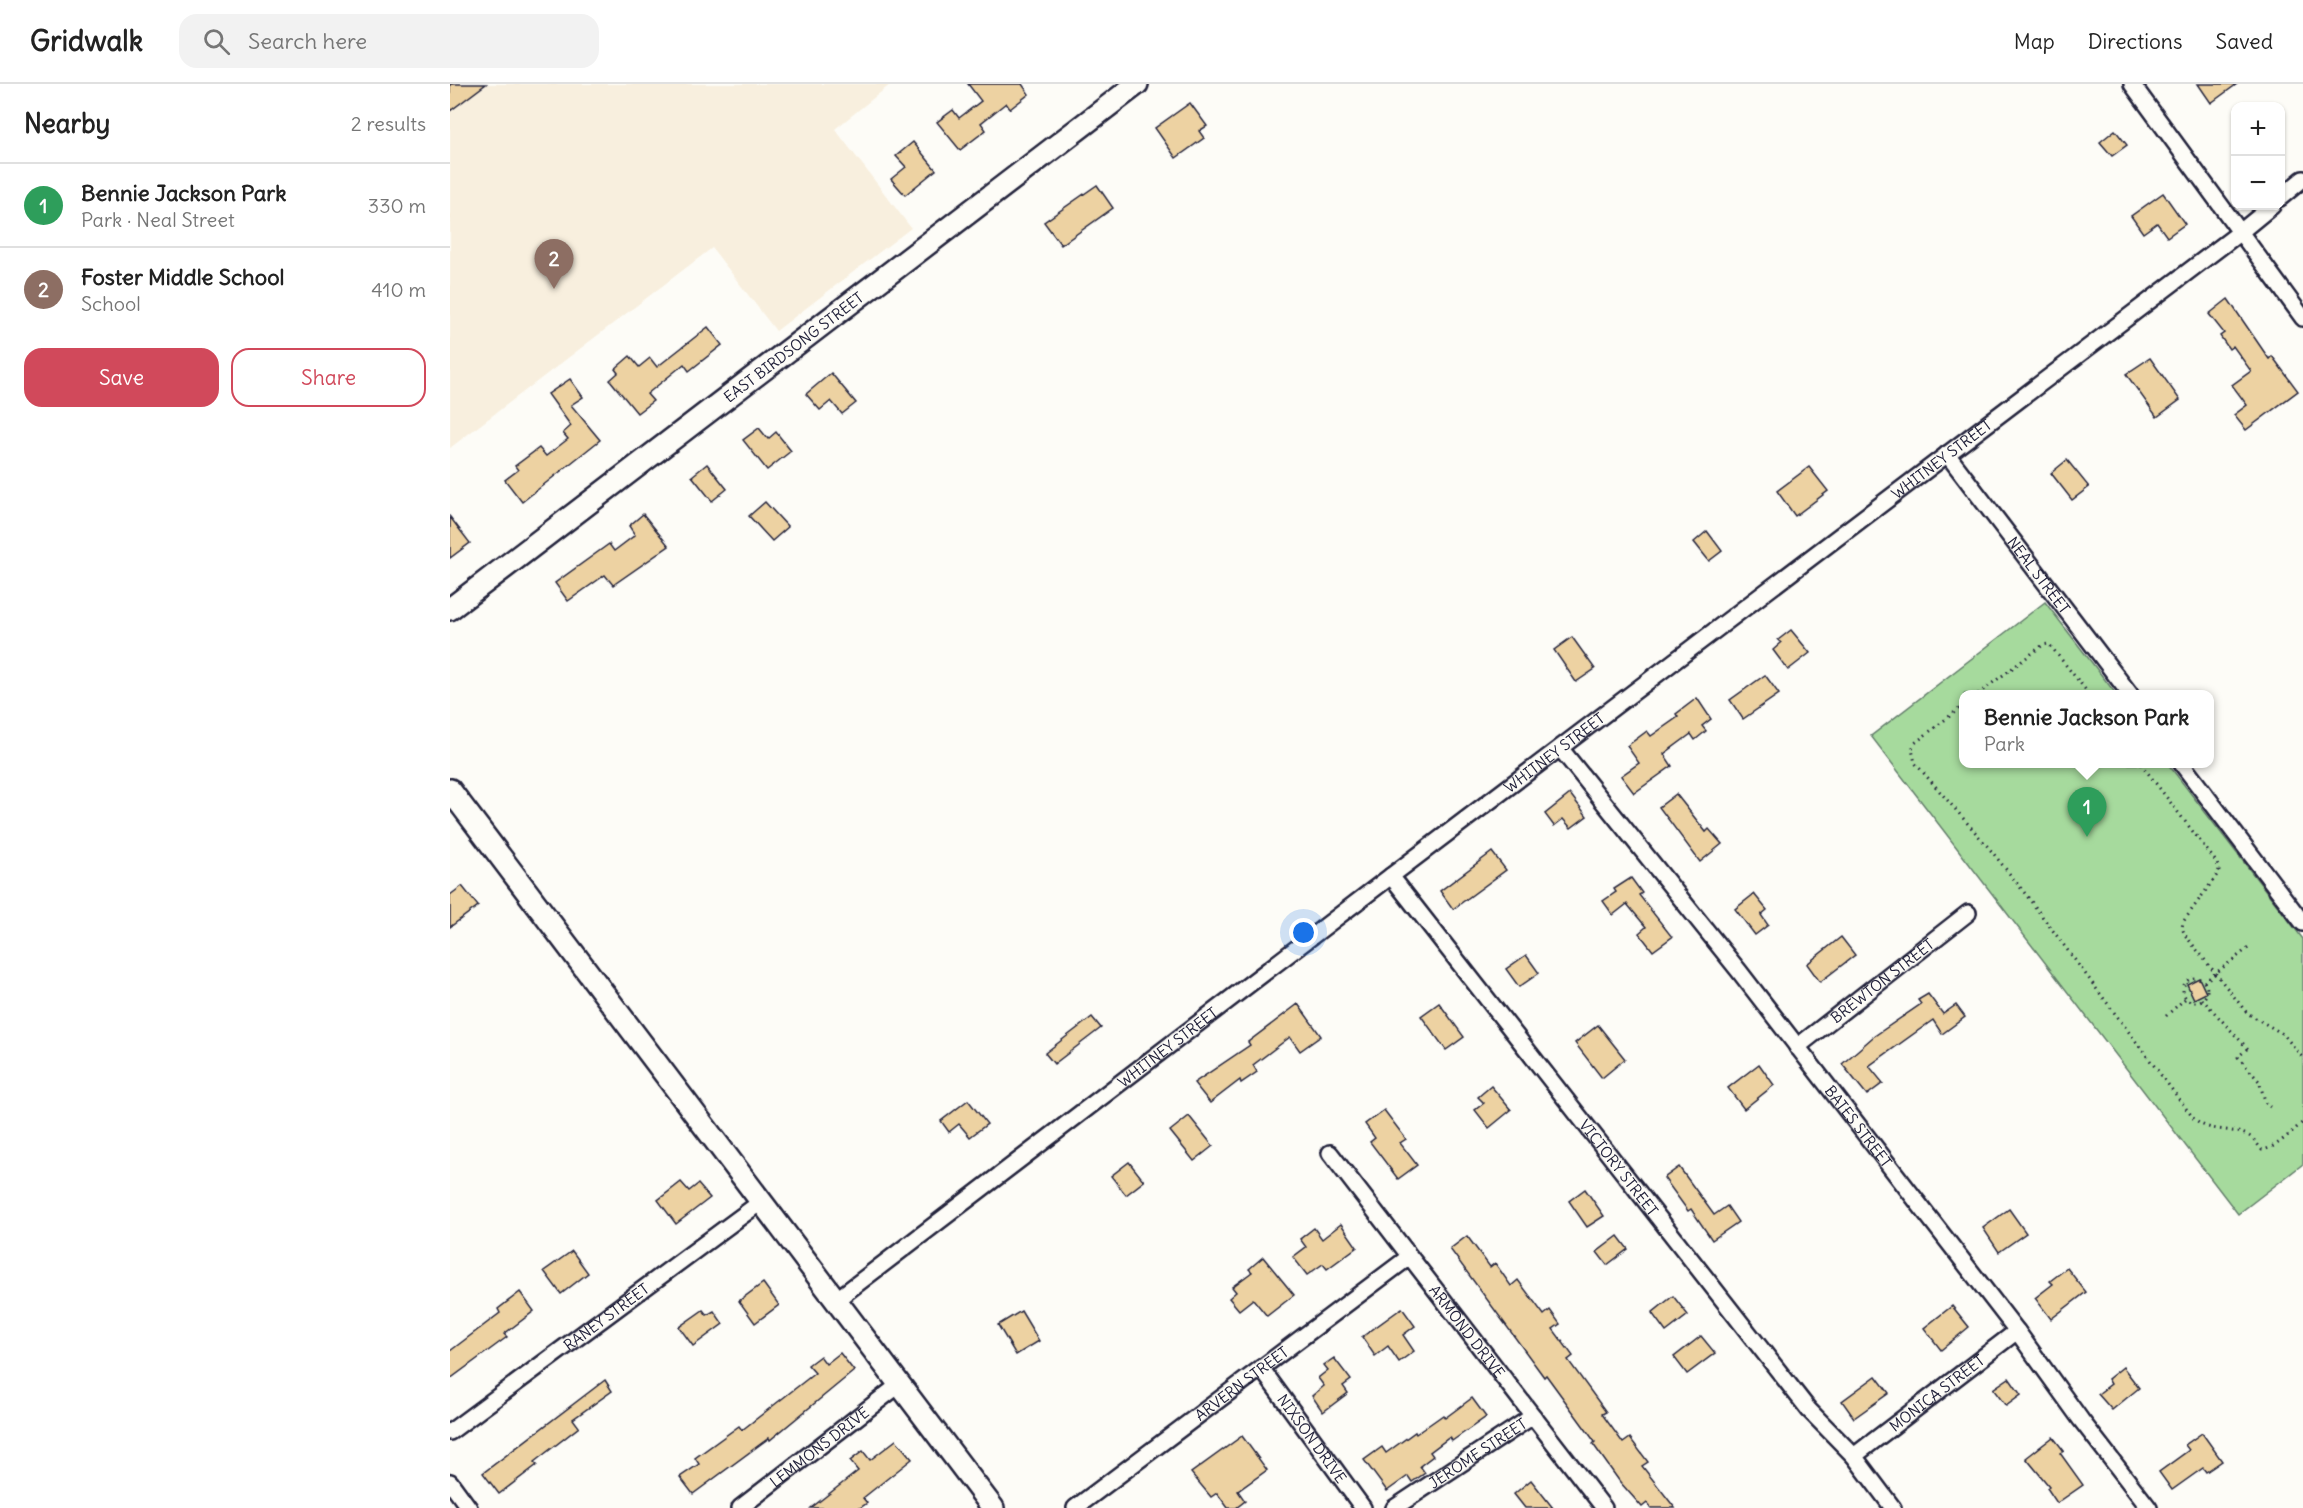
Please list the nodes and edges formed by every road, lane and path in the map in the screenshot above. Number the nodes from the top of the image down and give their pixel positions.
1 (1137, 84) edge
2 (2132, 84) edge
3 (2303, 180) edge
4 (2285, 194) edge
5 (2267, 210) edge
6 (2239, 233) junction
7 (2303, 318) edge
8 (1947, 454) junction
9 (450, 609) edge
10 (1983, 690) edge
11 (2086, 690) edge
12 (2127, 690) edge
13 (1959, 709) edge
14 (1560, 748) junction
15 (2144, 768) edge
16 (2185, 768) edge
17 (450, 790) edge
18 (1390, 876) junction
19 (1968, 913) dead end
20 (2303, 923) edge
21 (2251, 946) dead end
22 (2215, 974) junction
23 (2204, 982) junction
24 (2186, 998) junction
25 (2202, 999) junction
26 (2166, 1016) dead end
27 (1797, 1047) junction
28 (2303, 1058) edge
29 (2270, 1107) dead end
30 (2303, 1122) edge
31 (1330, 1153) dead end
32 (762, 1201) junction
33 (1409, 1257) junction
34 (836, 1300) junction
35 (2017, 1330) junction
36 (1261, 1368) junction
37 (900, 1384) junction
38 (1533, 1416) junction
39 (450, 1432) edge
40 (1854, 1456) junction
41 (450, 1482) edge
42 (469, 1508) edge
43 (740, 1508) edge
44 (993, 1508) edge
45 (1076, 1508) edge
46 (1363, 1508) edge
47 (1394, 1508) edge
48 (1604, 1508) edge
49 (1893, 1508) edge
50 (2148, 1508) edge

1 - 9 street, EAST BIRDSONG STREET
2 - 6 street
3 - 4 street
5 - 6 street, WHITNEY STREET
6 - 7 street
6 - 8 street, WHITNEY STREET
8 - 12 street, NEAL STREET
8 - 14 street, WHITNEY STREET
10 - 11 path
13 - 30 path
14 - 18 street, WHITNEY STREET
14 - 27 street, BATES STREET
15 - 22 path
16 - 20 street
17 - 32 street
18 - 34 street, WHITNEY STREET
18 - 40 street, VICTORY STREET
19 - 27 street, BREWTON STREET
21 - 22 path
22 - 23 path
22 - 28 path
23 - 24 path
23 - 25 path
24 - 25 path
24 - 26 path
25 - 29 path
27 - 35 street, BATES STREET
31 - 33 street, ARMOND DRIVE
32 - 34 street
32 - 39 street, RANEY STREET
33 - 36 street, ARVERN STREET
33 - 38 street, ARMOND DRIVE
34 - 37 street
35 - 40 street, MONICA STREET
35 - 50 street, BATES STREET
36 - 45 street, ARVERN STREET
36 - 46 street, NIXSON DRIVE
37 - 43 street, LEMMONS DRIVE
37 - 44 street
38 - 47 street, JEROME STREET
38 - 48 street, ARMOND DRIVE
40 - 49 street, VICTORY STREET
41 - 42 street

